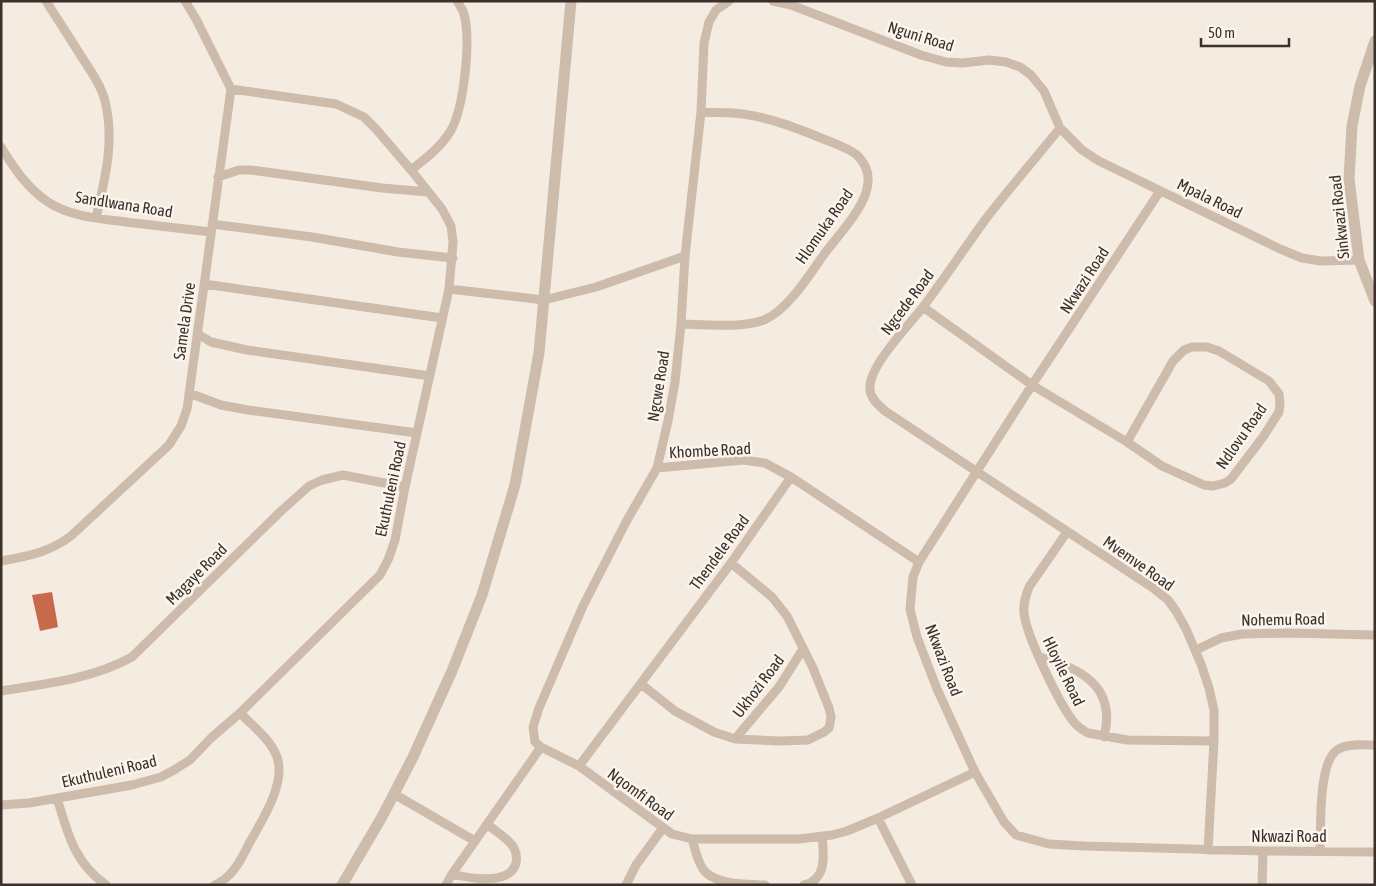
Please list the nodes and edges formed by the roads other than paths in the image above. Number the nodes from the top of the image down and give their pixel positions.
1 (46, 1) edge
2 (184, 1) edge
3 (457, 1) edge
4 (571, 1) edge
5 (773, 1) edge
6 (726, 2) edge
7 (1375, 41) edge
8 (231, 88) junction
9 (701, 112) junction
10 (1060, 128) junction
11 (1, 147) edge
12 (411, 170) junction
13 (218, 177) junction
14 (1160, 190) junction
15 (428, 192) junction
16 (96, 218) junction
17 (211, 228) junction
18 (685, 256) junction
19 (453, 258) junction
20 (1359, 260) junction
21 (204, 284) junction
22 (449, 289) junction
23 (544, 300) junction
24 (1375, 301) edge
25 (923, 307) junction
26 (442, 318) junction
27 (681, 324) junction
28 (198, 334) junction
29 (430, 376) junction
30 (1032, 385) junction
31 (189, 393) junction
32 (417, 433) junction
33 (1127, 442) junction
34 (657, 468) junction
35 (977, 472) junction
36 (791, 477) junction
37 (405, 487) junction
38 (1066, 532) junction
39 (1, 561) edge
40 (919, 562) junction
41 (731, 563) junction
42 (1375, 635) edge
43 (803, 649) junction
44 (1196, 650) junction
45 (1040, 657) junction
46 (641, 684) junction
47 (1, 691) edge
48 (240, 713) junction
49 (1104, 737) junction
50 (735, 739) junction
51 (1214, 741) junction
52 (1375, 745) edge
53 (542, 747) junction
54 (579, 766) junction
55 (975, 772) junction
56 (394, 794) junction
57 (57, 798) junction
58 (1, 805) edge
59 (878, 818) junction
60 (487, 824) junction
61 (663, 828) junction
62 (822, 836) junction
63 (692, 839) junction
64 (475, 841) junction
65 (1208, 850) junction
66 (1320, 850) junction
67 (1263, 851) junction
68 (1375, 852) edge
69 (452, 874) junction
70 (106, 885) edge
71 (215, 885) edge
72 (342, 885) edge
73 (446, 885) edge
74 (626, 885) edge
75 (765, 885) edge
76 (804, 885) edge
77 (912, 885) edge
78 (1262, 885) edge

1 - 16 street
2 - 8 street
3 - 12 street
4 - 23 street
5 - 10 street, Nguni Road
6 - 9 street, Ngcwe Road
7 - 20 street, Sinkwazi Road
8 - 12 street, Ekuthuleni Road
8 - 13 street, Samela Drive
9 - 18 street, Ngcwe Road
9 - 27 street, Hlomuka Road
10 - 14 street, Mpala Road
10 - 25 street, Ngcede Road
11 - 16 street, Sandlwana Road
12 - 15 street, Ekuthuleni Road
13 - 15 street
13 - 17 street, Samela Drive
14 - 20 street, Mpala Road
14 - 30 street, Nkwazi Road
15 - 19 street, Ekuthuleni Road
16 - 17 street, Sandlwana Road
17 - 19 street, Sandlwana Road
17 - 21 street, Samela Drive
18 - 23 street
18 - 27 street, Ngcwe Road
19 - 22 street, Ekuthuleni Road
20 - 24 street, Sinkwazi Road
21 - 26 street
21 - 28 street, Samela Drive
22 - 23 street
22 - 26 street, Ekuthuleni Road
23 - 56 street
25 - 30 street, Ndlovu Road
25 - 35 street, Ngcede Road
26 - 29 street, Ekuthuleni Road
27 - 34 street, Ngcwe Road
28 - 29 street
28 - 31 street, Samela Drive
29 - 32 street, Ekuthuleni Road
30 - 33 street, Ndlovu Road
30 - 35 street, Nkwazi Road
31 - 32 street
31 - 39 street, Samela Drive
32 - 37 street, Ekuthuleni Road
33 - 33 street, Ndlovu Road
34 - 36 street, Khombe Road
34 - 53 street, Ngcwe Road
35 - 38 street, Mvemve Road
35 - 40 street, Nkwazi Road
36 - 40 street
36 - 41 street, Thendele Road
37 - 47 street, Magaye Road
37 - 48 street, Ekuthuleni Road
38 - 44 street, Mvemve Road
38 - 45 street, Hloyile Road
40 - 55 street, Nkwazi Road
41 - 43 street, Ukhozi Road
41 - 46 street, Thendele Road
42 - 44 street, Nohemu Road
43 - 50 street, Ukhozi Road
43 - 50 street, Ukhozi Road
44 - 51 street, Mvemve Road
45 - 49 street, Hloyile Road
45 - 49 street
46 - 50 street, Ukhozi Road
46 - 54 street, Thendele Road
48 - 57 street, Ekuthuleni Road
48 - 71 street
49 - 51 street, Hloyile Road
51 - 65 street, Mvemve Road
52 - 66 street
53 - 54 street, Nqomfi Road
53 - 60 street
54 - 61 street, Nqomfi Road
55 - 59 street, Nqomfi Road
55 - 65 street, Nkwazi Road
56 - 64 street
56 - 72 street
57 - 58 street, Ekuthuleni Road
57 - 70 street
59 - 62 street, Nqomfi Road
59 - 77 street
60 - 64 street
60 - 69 street
61 - 63 street, Nqomfi Road
61 - 74 street
62 - 63 street, Nqomfi Road
62 - 76 street
63 - 75 street
64 - 69 street
65 - 67 street, Nkwazi Road
66 - 67 street, Nkwazi Road
66 - 68 street, Nkwazi Road
67 - 78 street
69 - 73 street

